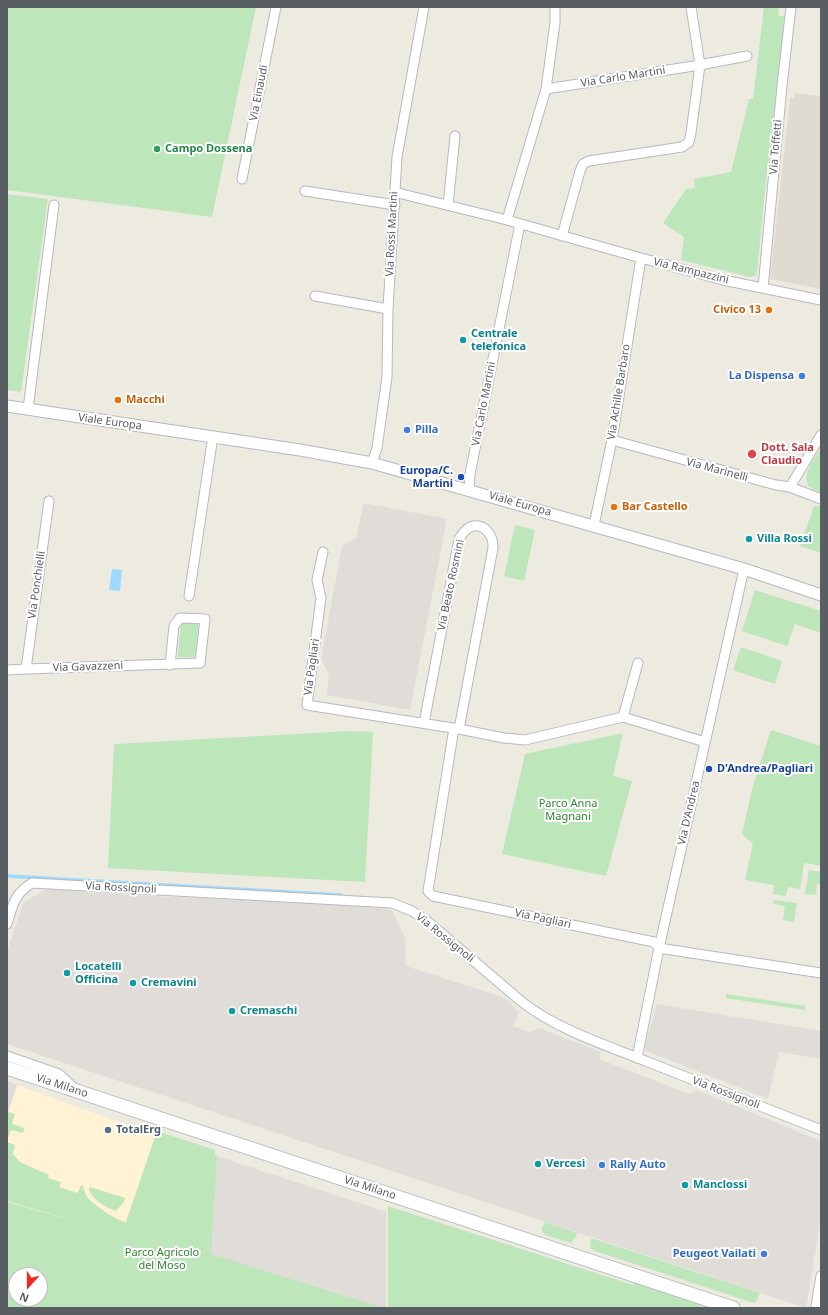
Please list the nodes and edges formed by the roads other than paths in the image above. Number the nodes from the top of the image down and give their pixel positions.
1 (276, 7) edge
2 (424, 7) edge
3 (555, 7) edge
4 (690, 7) edge
5 (791, 7) edge
6 (747, 56) dead end
7 (700, 64) junction
8 (546, 89) junction
9 (455, 136) dead end
10 (242, 179) dead end
11 (305, 191) dead end
12 (394, 192) junction
13 (54, 204) dead end
14 (395, 205) junction
15 (448, 205) junction
16 (507, 220) junction
17 (520, 224) junction
18 (562, 236) junction
19 (641, 258) junction
20 (763, 288) junction
21 (315, 296) dead end
22 (821, 300) edge
23 (388, 309) junction
24 (7, 406) edge
25 (28, 410) junction
26 (821, 435) edge
27 (213, 436) junction
28 (612, 440) junction
29 (372, 463) junction
30 (790, 487) junction
31 (469, 490) junction
32 (821, 499) edge
33 (49, 500) dead end
34 (594, 525) junction
35 (323, 552) dead end
36 (744, 569) junction
37 (821, 595) edge
38 (189, 596) dead end
39 (638, 663) dead end
40 (170, 665) junction
41 (26, 669) junction
42 (7, 670) edge
43 (623, 717) junction
44 (424, 723) junction
45 (457, 728) junction
46 (705, 742) junction
47 (7, 924) edge
48 (659, 948) junction
49 (821, 973) edge
50 (7, 1056) edge
51 (637, 1058) junction
52 (7, 1068) edge
53 (77, 1091) junction
54 (821, 1130) edge
55 (821, 1276) edge
56 (696, 1296) junction
57 (816, 1306) dead end
58 (710, 1308) edge
59 (733, 1308) edge

1 - 10 street, Via Einaudi
2 - 12 street, Via Rossi Martini
3 - 8 street
4 - 7 street
5 - 20 street, Via Toffetti
6 - 7 street, Via Carlo Martini
7 - 8 street, Via Carlo Martini
7 - 18 street
8 - 16 street
9 - 15 street
11 - 14 street
12 - 14 street, Via Rossi Martini
12 - 15 street, Via Rampazzini
13 - 25 street
14 - 23 street, Via Rossi Martini
15 - 16 street, Via Rampazzini
16 - 17 street, Via Rampazzini
17 - 18 street, Via Rampazzini
17 - 31 street, Via Carlo Martini
18 - 19 street, Via Rampazzini
19 - 20 street, Via Rampazzini
19 - 28 street, Via Achille Barbaro
20 - 22 street, Via Rampazzini
21 - 23 street
23 - 29 street, Via Rossi Martini
24 - 25 street, Viale Europa
25 - 27 street, Viale Europa
26 - 30 street
27 - 29 street, Viale Europa
27 - 38 street
28 - 30 street, Via Marinelli
28 - 34 street, Via Achille Barbaro
29 - 31 street, Viale Europa
30 - 32 street, Via Marinelli
31 - 34 street, Viale Europa
33 - 41 street, Via Ponchielli
34 - 36 street, Viale Europa
35 - 44 street, Via Pagliari
36 - 37 street, Viale Europa
36 - 46 street, Via D'Andrea
39 - 43 street
40 - 40 street, Via Gavazzeni
40 - 41 street, Via Gavazzeni
41 - 42 street, Via Gavazzeni
43 - 45 street, Via Pagliari
43 - 46 street
44 - 45 street, Via Pagliari
44 - 45 street, Via Beato Rosmini
45 - 48 street, Via Pagliari
46 - 48 street, Via D'Andrea
47 - 51 street, Via Rossignoli
48 - 49 street, Via Pagliari
48 - 51 street, Via D'Andrea
50 - 53 street
51 - 54 street, Via Rossignoli
52 - 53 main road, Via Milano
53 - 56 main road, Via Milano
55 - 57 street
56 - 58 street
56 - 59 main road, Via Milano

